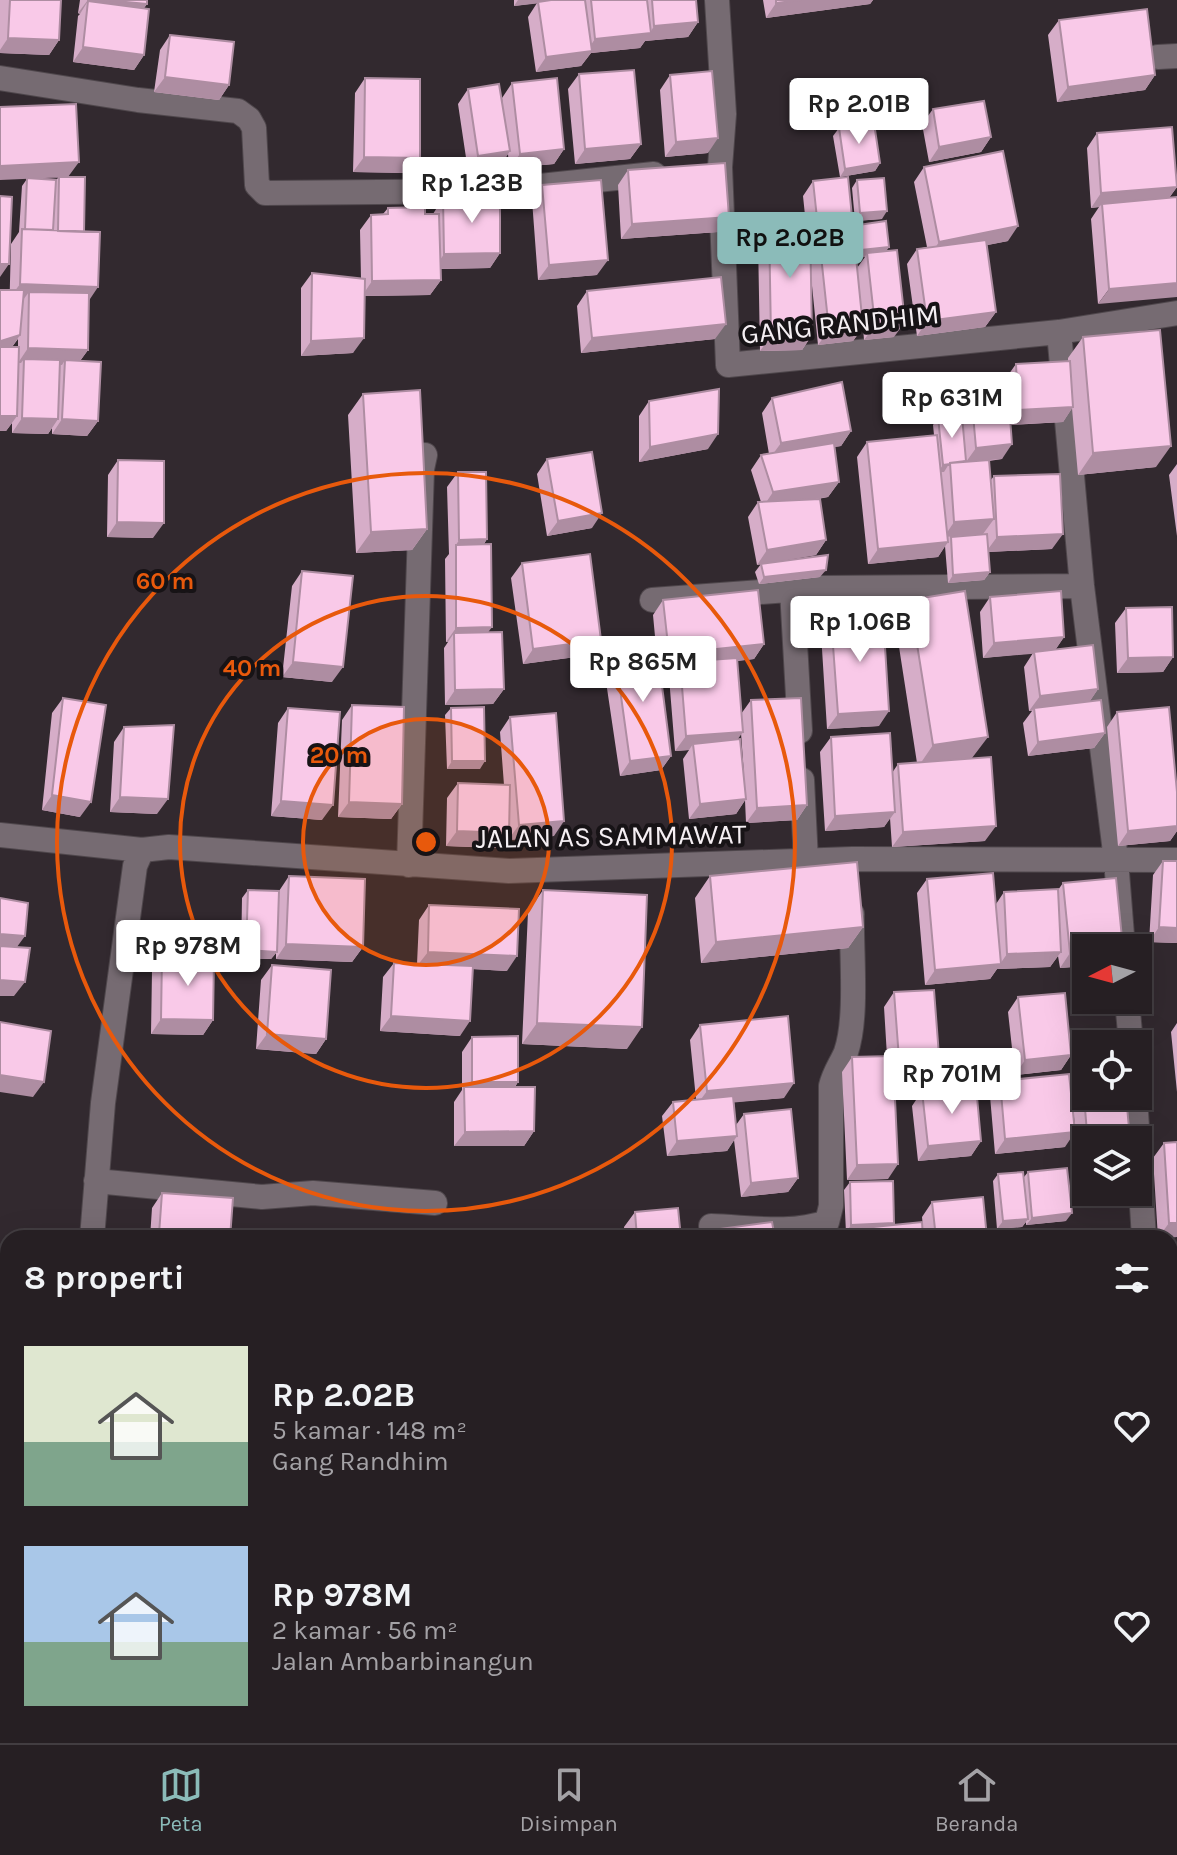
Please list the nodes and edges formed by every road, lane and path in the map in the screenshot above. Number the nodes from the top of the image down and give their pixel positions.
1 (717, 0) edge
2 (0, 78) edge
3 (720, 167) junction
4 (1177, 313) edge
5 (1059, 332) junction
6 (425, 455) edge
7 (1082, 586) junction
8 (792, 590) junction
9 (652, 600) dead end
10 (0, 835) edge
11 (142, 850) junction
12 (852, 859) junction
13 (1116, 860) junction
14 (1177, 860) edge
15 (806, 861) junction
16 (409, 865) junction
17 (1122, 934) edge
18 (1136, 1110) edge
19 (96, 1181) junction
20 (435, 1203) dead end
21 (711, 1226) dead end
22 (93, 1230) edge
23 (1143, 1230) edge

1 - 3 street, GANG RANDHIM
2 - 3 street
3 - 5 street, GANG RANDHIM
4 - 5 street, GANG RANDHIM
5 - 7 street
6 - 16 street
7 - 8 street
7 - 13 street
8 - 9 street
8 - 15 street
10 - 11 street, JALAN AS SAMMAWAT
11 - 16 street, JALAN AS SAMMAWAT
11 - 19 street
12 - 13 street, JALAN AS SAMMAWAT
12 - 15 street, JALAN AS SAMMAWAT
12 - 21 street
13 - 14 street, JALAN AS SAMMAWAT
13 - 17 street
15 - 16 street, JALAN AS SAMMAWAT
18 - 23 street
19 - 20 street
19 - 22 street

